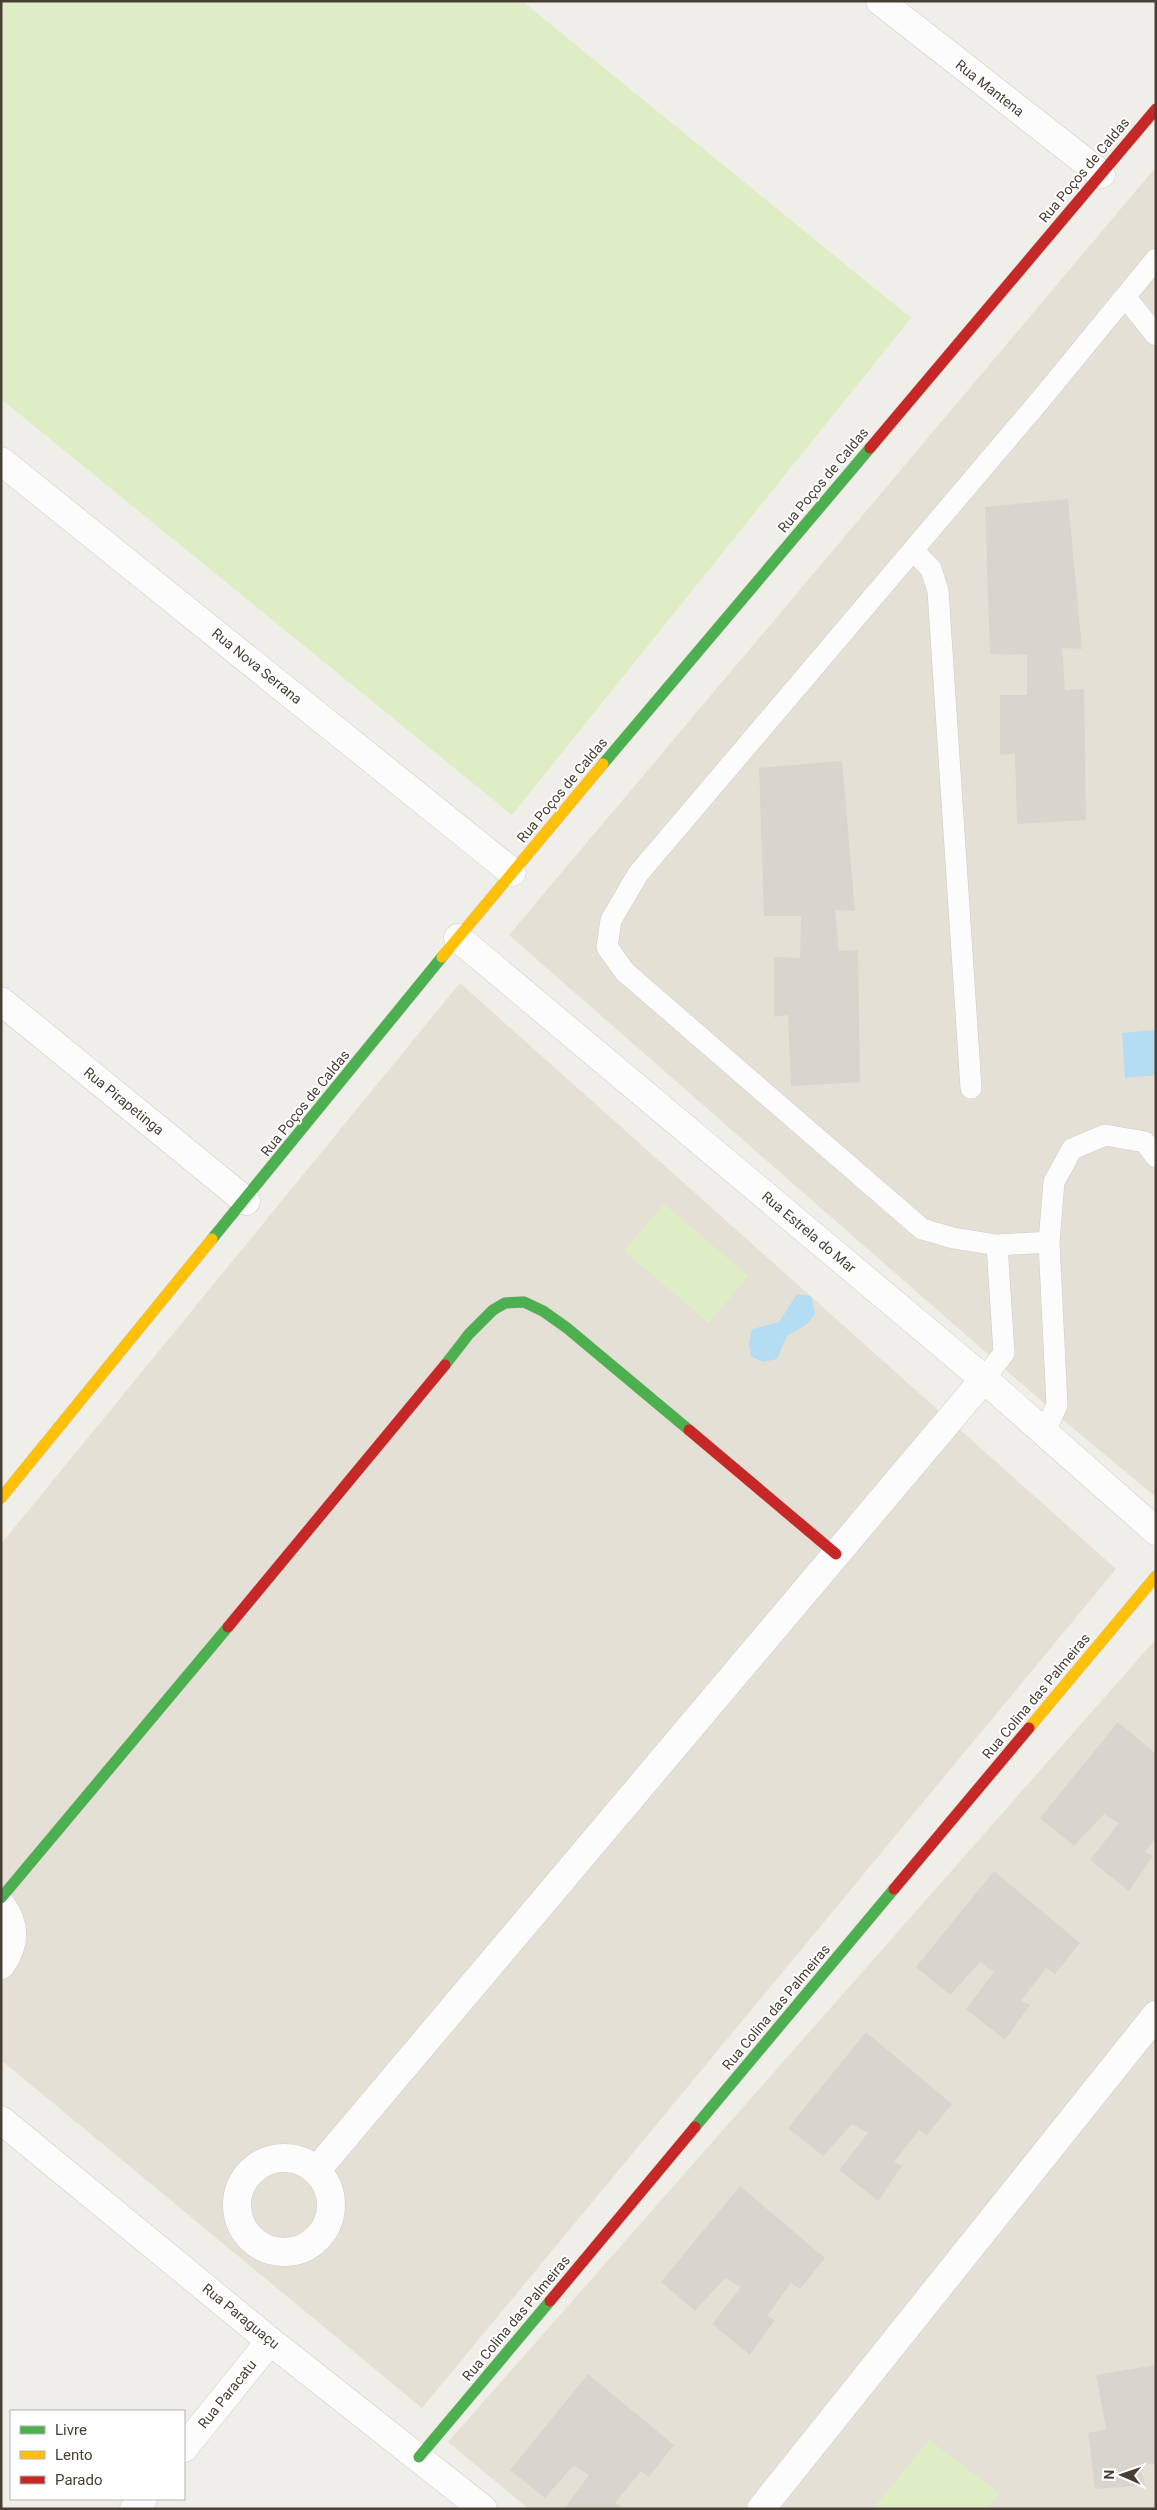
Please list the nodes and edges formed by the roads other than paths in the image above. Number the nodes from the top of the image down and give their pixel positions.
1 (880, 1) edge
2 (1156, 109) edge
3 (1101, 174) junction
4 (1156, 259) edge
5 (1125, 297) junction
6 (1156, 335) edge
7 (1, 461) edge
8 (913, 550) junction
9 (512, 872) junction
10 (458, 938) junction
11 (1, 1001) edge
12 (971, 1088) dead end
13 (1156, 1157) edge
14 (246, 1200) junction
15 (1049, 1242) junction
16 (997, 1245) junction
17 (984, 1379) junction
18 (1044, 1433) junction
19 (1, 1498) edge
20 (1156, 1531) edge
21 (836, 1554) junction
22 (1156, 1576) edge
23 (1, 1898) edge
24 (1, 1905) edge
25 (1, 1966) edge
26 (1156, 2015) edge
27 (1, 2120) edge
28 (316, 2171) dead end
29 (270, 2341) junction
30 (185, 2447) edge
31 (419, 2457) junction
32 (483, 2509) edge
33 (761, 2509) edge

1 - 3 street, Rua Mantena
2 - 3 street, Rua Poços de Caldas
3 - 9 street, Rua Poços de Caldas
4 - 5 lane
5 - 6 lane
5 - 8 lane
7 - 9 street, Rua Nova Serrana
8 - 12 lane
8 - 16 lane
9 - 10 street, Rua Poços de Caldas
10 - 14 street, Rua Poços de Caldas
10 - 17 street, Rua Estrela do Mar
11 - 14 street, Rua Pirapetinga
13 - 15 lane
14 - 19 street, Rua Poços de Caldas
15 - 16 lane
15 - 18 lane
16 - 17 lane
17 - 18 street, Rua Estrela do Mar
17 - 21 street
18 - 20 street, Rua Estrela do Mar
21 - 23 street
21 - 28 street
22 - 31 street, Rua Colina das Palmeiras
24 - 25 street
26 - 33 street
27 - 29 street, Rua Paraguaçu
29 - 30 street, Rua Paracatu
29 - 31 street, Rua Paraguaçu
31 - 32 street, Rua Paraguaçu

